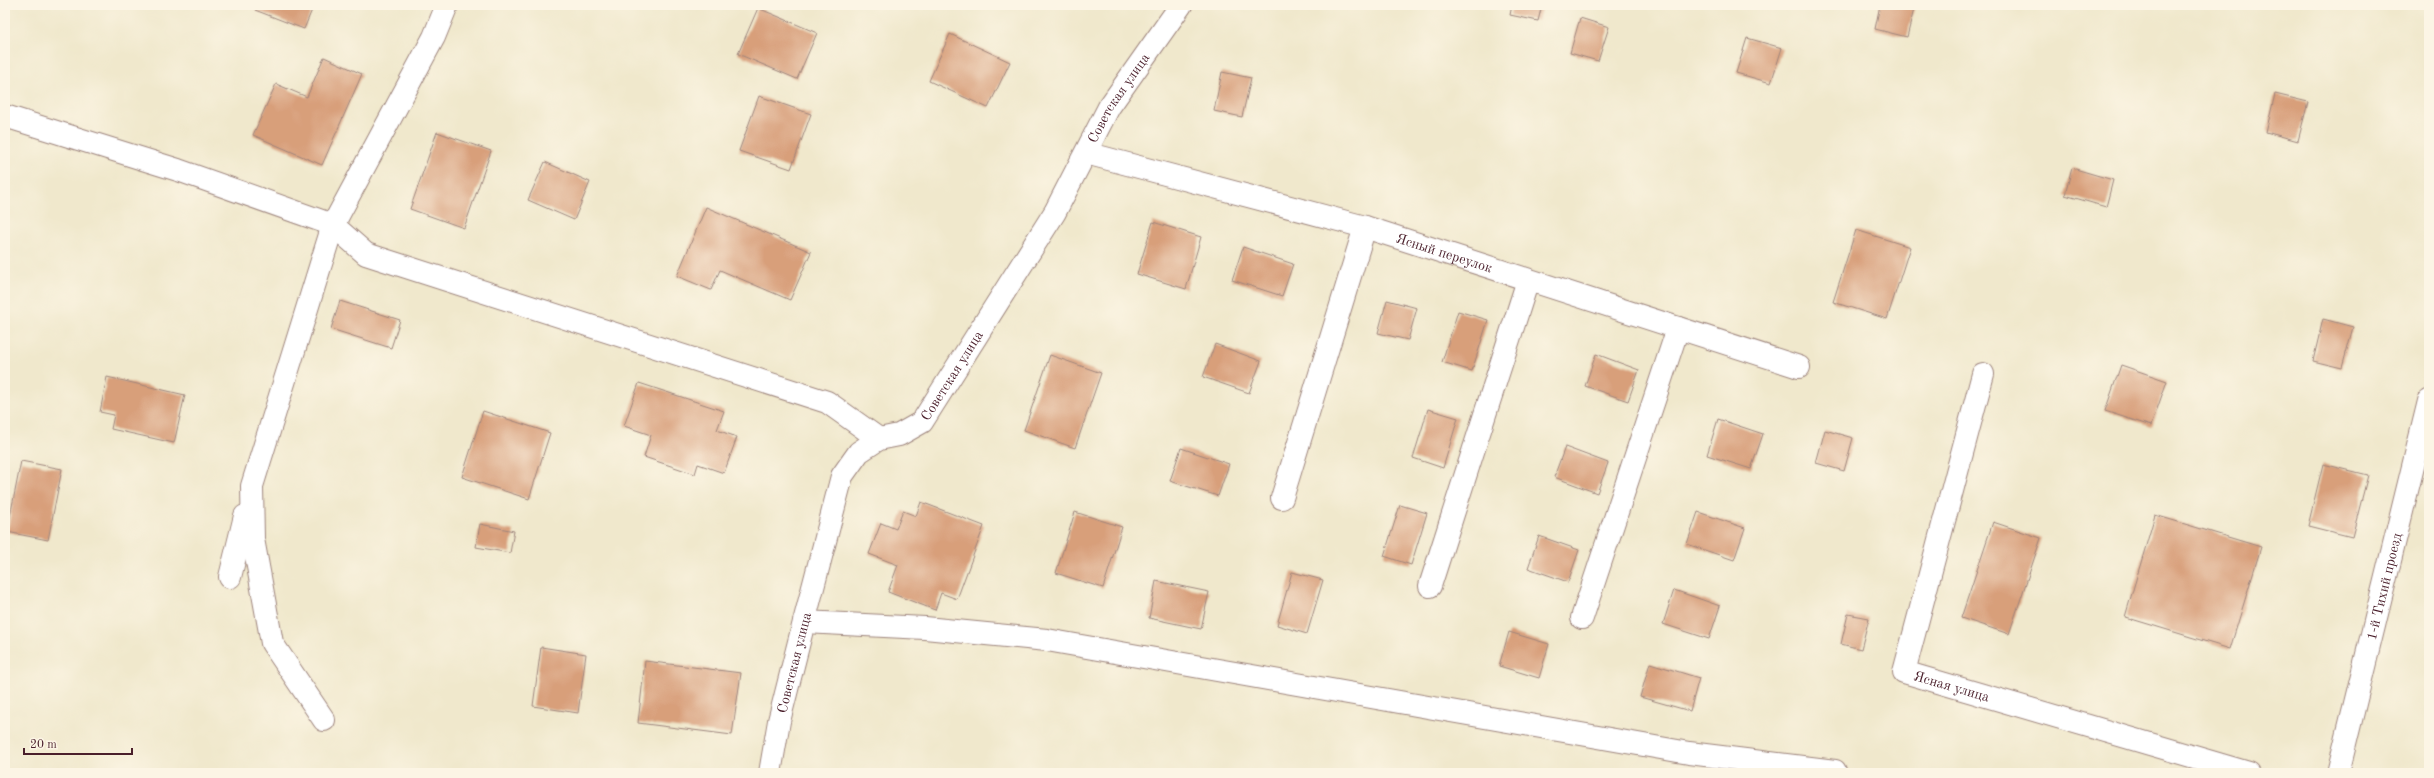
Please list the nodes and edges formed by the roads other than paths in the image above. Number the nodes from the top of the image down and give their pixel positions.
1 (447, 5) edge
2 (1181, 5) edge
3 (5, 116) edge
4 (1086, 153) junction
5 (333, 225) junction
6 (1365, 227) junction
7 (1528, 280) junction
8 (1678, 328) junction
9 (1799, 367) dead end
10 (1983, 374) dead end
11 (2429, 401) edge
12 (879, 439) junction
13 (252, 486) junction
14 (1282, 498) dead end
15 (230, 577) dead end
16 (1430, 586) dead end
17 (1582, 618) dead end
18 (804, 622) junction
19 (324, 720) dead end
20 (1835, 771) dead end
21 (770, 773) edge
22 (2249, 773) edge
23 (2338, 773) edge

1 - 5 street
2 - 4 street, Советская улица
3 - 5 street
4 - 6 street, Ясный переулок
4 - 12 street, Советская улица
5 - 12 street
5 - 13 street
6 - 7 street, Ясный переулок
6 - 14 street
7 - 8 street, Ясный переулок
7 - 16 street
8 - 9 street, Ясный переулок
8 - 17 street
10 - 22 street, Ясная улица
11 - 23 street, 1-й Тихий проезд
12 - 18 street, Советская улица
13 - 15 street
13 - 19 street
18 - 20 street
18 - 21 street, Советская улица

